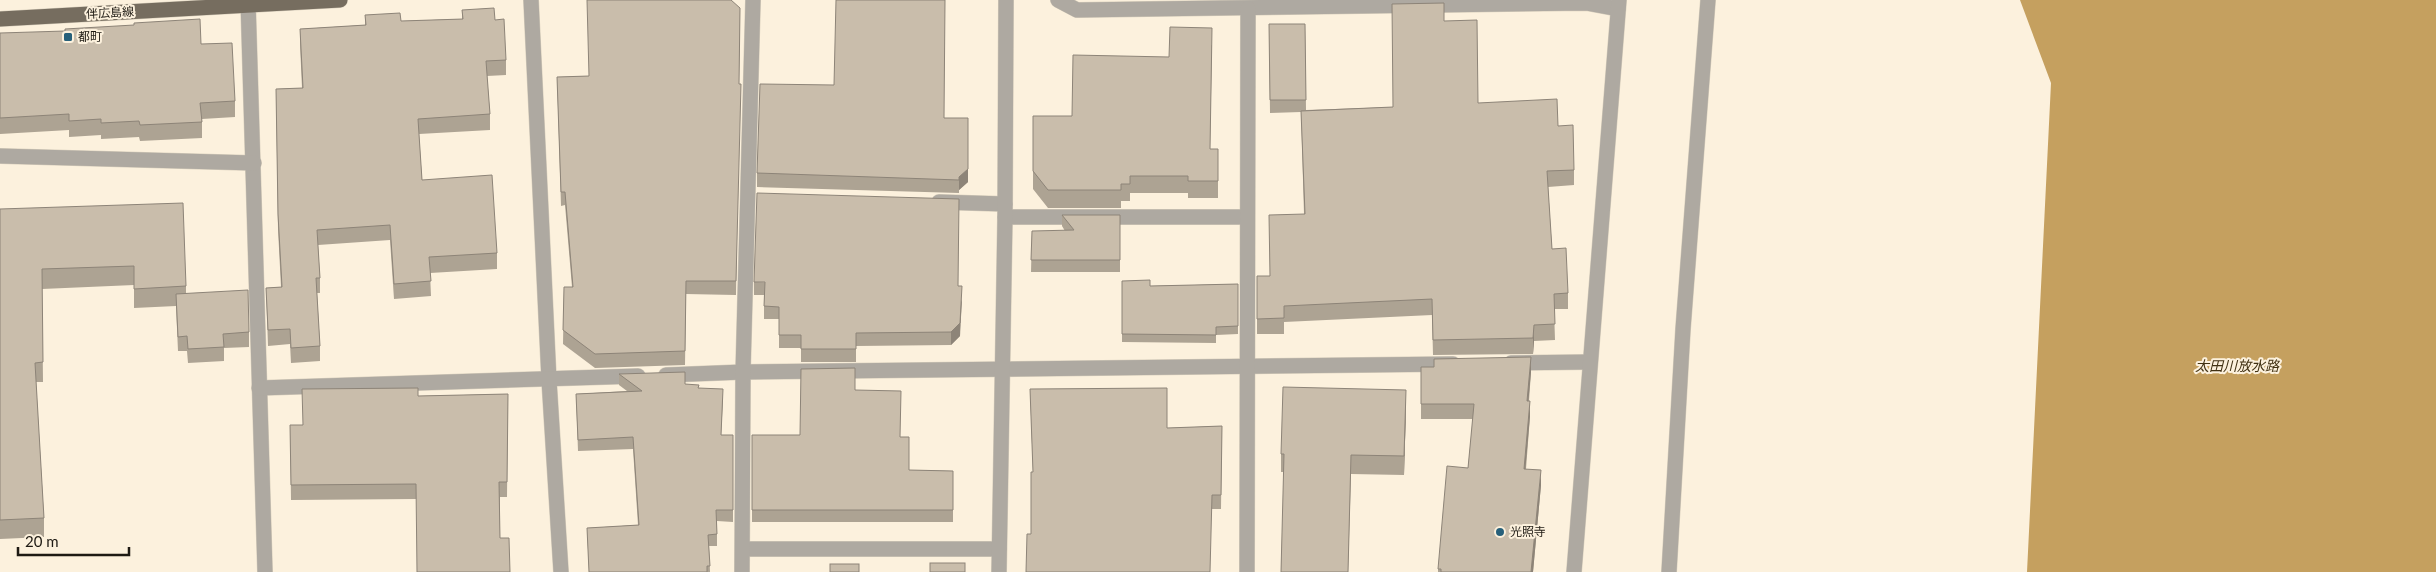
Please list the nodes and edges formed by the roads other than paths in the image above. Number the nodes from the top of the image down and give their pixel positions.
1 (340, 0) edge
2 (531, 0) edge
3 (753, 0) edge
4 (1006, 0) edge
5 (1058, 0) edge
6 (1708, 0) edge
7 (249, 3) edge
8 (1618, 4) edge
9 (1248, 9) junction
10 (0, 19) edge
11 (0, 156) edge
12 (254, 163) junction
13 (747, 196) junction
14 (767, 196) edge
15 (926, 201) edge
16 (1005, 210) junction
17 (1247, 217) junction
18 (1590, 362) junction
19 (1472, 364) edge
20 (1492, 364) edge
21 (1248, 368) junction
22 (1002, 369) junction
23 (743, 372) junction
24 (549, 380) junction
25 (260, 388) junction
26 (999, 549) junction
27 (743, 550) junction
28 (265, 572) edge
29 (561, 572) edge
30 (742, 572) edge
31 (999, 572) edge
32 (1248, 572) edge
33 (1574, 572) edge
34 (1669, 572) edge

1 - 7 main road, 伴広島線
2 - 24 street
3 - 13 street
4 - 16 street
5 - 9 street
6 - 34 street
7 - 10 main road, 伴広島線
7 - 12 street
8 - 9 street
8 - 18 street
9 - 17 street
11 - 12 street
12 - 25 street
13 - 14 street
13 - 23 street
15 - 16 street
16 - 17 street
16 - 22 street
17 - 21 street
18 - 20 street
18 - 33 street
19 - 21 street
21 - 22 street
21 - 32 street
22 - 23 street
22 - 26 street
23 - 24 street
23 - 27 street
24 - 25 street
24 - 29 street
25 - 28 street
26 - 27 street
26 - 31 street
27 - 30 street

